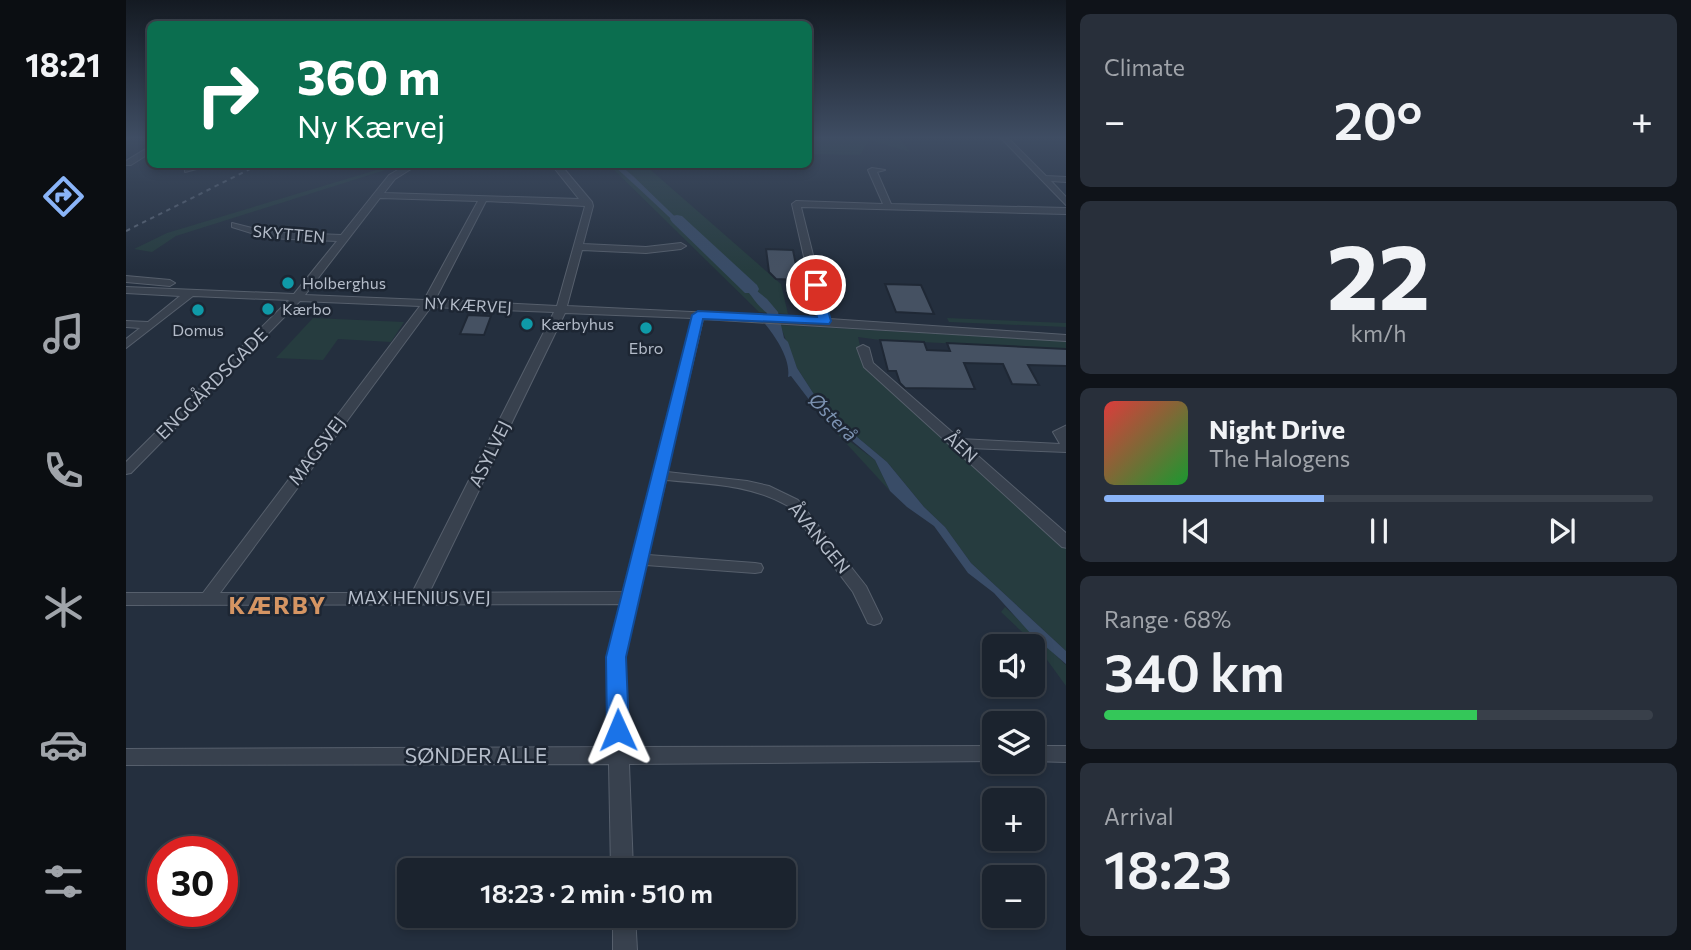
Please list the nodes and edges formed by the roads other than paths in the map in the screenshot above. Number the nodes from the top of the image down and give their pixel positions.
1 (388, 181) edge
2 (570, 181) edge
3 (877, 181) edge
4 (1047, 181) edge
5 (377, 195) junction
6 (483, 199) junction
7 (588, 202) junction
8 (1066, 204) edge
9 (888, 206) junction
10 (1066, 211) edge
11 (235, 225) dead end
12 (344, 238) junction
13 (681, 246) dead end
14 (577, 247) junction
15 (126, 279) edge
16 (126, 290) edge
17 (190, 293) junction
18 (300, 294) junction
19 (428, 303) junction
20 (561, 309) junction
21 (698, 315) junction
22 (824, 321) junction
23 (126, 324) edge
24 (150, 325) junction
25 (978, 330) junction
26 (1066, 332) edge
27 (1066, 338) edge
28 (126, 345) edge
29 (863, 348) dead end
30 (1066, 429) edge
31 (956, 443) junction
32 (1066, 446) edge
33 (126, 470) edge
34 (659, 475) junction
35 (1066, 543) edge
36 (638, 559) junction
37 (755, 568) dead end
38 (418, 598) junction
39 (629, 598) junction
40 (126, 599) edge
41 (207, 599) junction
42 (874, 619) dead end
43 (982, 754) edge
44 (1045, 754) edge
45 (1066, 754) edge
46 (618, 755) junction
47 (126, 757) edge
48 (622, 858) edge
49 (624, 928) edge
50 (625, 950) edge

1 - 5 street, ENGGÅRDSGADE
2 - 7 street
3 - 9 street
4 - 8 street
5 - 6 street
5 - 12 street, ENGGÅRDSGADE
6 - 7 street
6 - 19 street, MAGSVEJ
7 - 14 street, ASYLVEJ
9 - 10 street
9 - 22 street
11 - 12 street, SKYTTEN
12 - 18 street, ENGGÅRDSGADE
13 - 14 street
14 - 20 street, ASYLVEJ
15 - 18 street, NY KÆRVEJ
16 - 17 street, NY KÆRVEJ
17 - 18 street, NY KÆRVEJ
17 - 24 street
18 - 19 street, NY KÆRVEJ
18 - 33 street, ENGGÅRDSGADE
19 - 20 street, NY KÆRVEJ
19 - 41 street, MAGSVEJ
20 - 21 street, NY KÆRVEJ
20 - 38 street, ASYLVEJ
21 - 22 street, NY KÆRVEJ
21 - 34 street
22 - 25 street, NY KÆRVEJ
23 - 24 street
24 - 28 street
25 - 26 street, NY KÆRVEJ
25 - 27 street, NY KÆRVEJ
29 - 31 street, ÅEN
30 - 32 street
31 - 32 street
31 - 35 street, ÅEN
34 - 36 street
34 - 42 street, ÅVANGEN
36 - 37 street
36 - 39 street
38 - 39 street, MAX HENIUS VEJ
38 - 41 street, MAX HENIUS VEJ
39 - 46 street
40 - 41 street, MAX HENIUS VEJ
43 - 46 street, SØNDER ALLE
44 - 45 street
46 - 47 street, SØNDER ALLE
46 - 48 street
49 - 50 street

